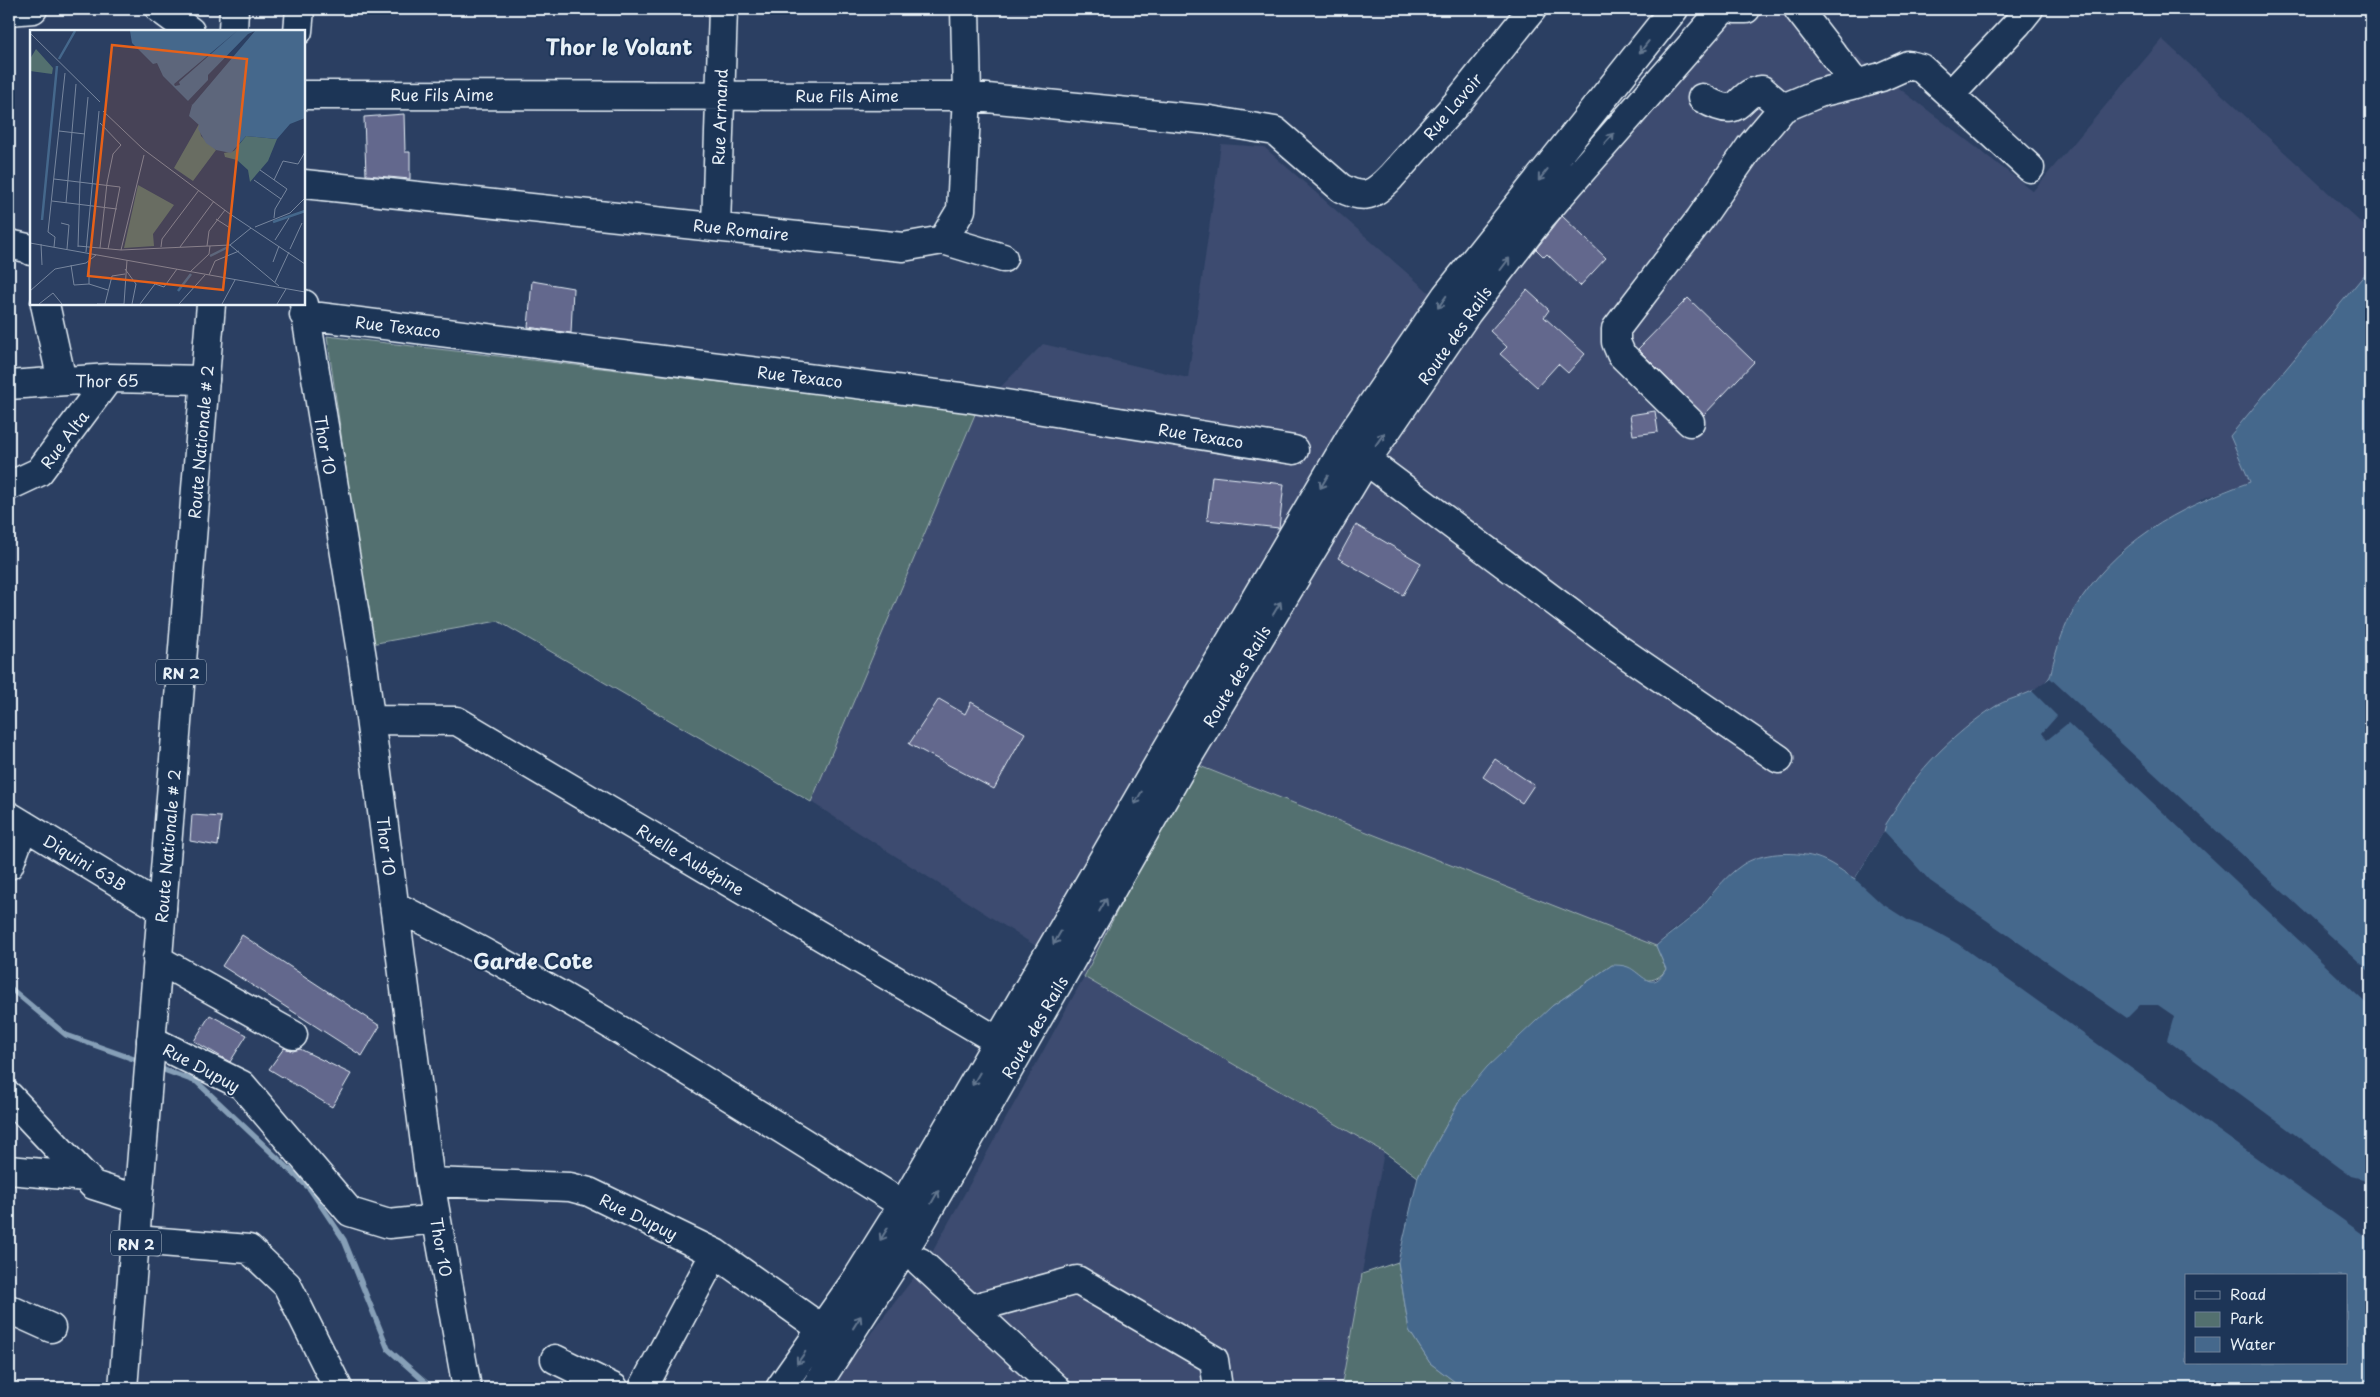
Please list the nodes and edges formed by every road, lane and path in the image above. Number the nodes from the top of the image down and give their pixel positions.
1 (33, 9) edge
2 (160, 9) edge
3 (234, 9) edge
4 (300, 9) edge
5 (722, 9) edge
6 (965, 9) edge
7 (1532, 9) edge
8 (1674, 9) edge
9 (1723, 9) edge
10 (1735, 9) edge
11 (1746, 9) edge
12 (1798, 9) edge
13 (2029, 9) edge
14 (9, 11) edge
15 (189, 30) edge
16 (233, 30) edge
17 (298, 30) edge
18 (1856, 84) junction
19 (720, 94) junction
20 (305, 95) edge
21 (1950, 95) junction
22 (967, 96) junction
23 (1702, 98) dead end
24 (1783, 108) junction
25 (2030, 168) dead end
26 (305, 184) edge
27 (1366, 196) joint
28 (716, 226) junction
29 (943, 240) junction
30 (9, 244) edge
31 (30, 250) edge
32 (1004, 258) dead end
33 (45, 305) edge
34 (211, 305) edge
35 (304, 309) edge
36 (109, 378) junction
37 (205, 380) junction
38 (62, 381) junction
39 (9, 384) edge
40 (1690, 422) dead end
41 (1294, 450) dead end
42 (1376, 467) dead end
43 (9, 486) edge
44 (372, 720) junction
45 (1779, 759) dead end
46 (16, 820) edge
47 (9, 865) edge
48 (395, 906) junction
49 (162, 909) junction
50 (157, 959) junction
51 (293, 1035) dead end
52 (150, 1040) junction
53 (998, 1041) junction
54 (9, 1096) edge
55 (9, 1170) edge
56 (86, 1178) junction
57 (430, 1182) junction
58 (136, 1200) junction
59 (902, 1205) junction
60 (436, 1219) junction
61 (136, 1240) junction
62 (715, 1253) junction
63 (920, 1262) dead end
64 (9, 1309) edge
65 (970, 1309) junction
66 (51, 1328) dead end
67 (822, 1329) junction
68 (556, 1359) dead end
69 (123, 1388) edge
70 (338, 1388) edge
71 (467, 1388) edge
72 (614, 1388) edge
73 (643, 1388) edge
74 (780, 1388) edge
75 (815, 1388) edge
76 (1056, 1388) edge
77 (1218, 1388) edge

1 - 14 street
2 - 15 street
3 - 16 street
4 - 17 street
5 - 19 street, Rue Armand
6 - 22 street
7 - 27 street, Rue Lavoir
8 -> 53 street, Route des Rails
75 -> 9 street, Route des Rails
10 - 11 street
12 - 18 street
13 - 21 street
18 - 21 street
18 - 24 street
19 - 20 street, Rue Fils Aime
19 - 22 street, Rue Fils Aime
19 - 28 street, Rue Armand
21 - 25 street
22 - 27 street, Rue Fils Aime
22 - 29 street
23 - 24 street
24 - 40 street
26 - 28 street, Rue Romaire
28 - 29 street, Rue Romaire
29 - 32 street
30 - 31 street
33 - 38 street
34 - 37 street, Route Nationale # 2 / RN 2
35 - 41 street, Rue Texaco
35 - 44 street, Thor 10
36 - 37 street, Thor 65
36 - 38 street, Thor 65
36 - 43 street, Rue Alta
37 - 49 street, Route Nationale # 2 / RN 2
38 - 39 street, Thor 65
42 - 45 street
44 - 48 street, Thor 10
44 - 53 street, Ruelle Aubépine
46 - 47 street
46 - 49 street, Diquini 63B
48 - 57 street, Thor 10
48 - 59 street
49 - 50 street, Route Nationale # 2 / RN 2
50 - 51 street
50 - 52 street, Route Nationale # 2 / RN 2
52 - 58 street, Route Nationale # 2 / RN 2
52 - 60 street, Rue Dupuy
53 -> 59 street, Route des Rails
54 - 56 street
55 - 56 street
56 - 58 street
57 - 60 street, Thor 10
57 - 62 street, Rue Dupuy
58 - 61 street, Route Nationale # 2 / RN 2
59 -> 67 street, Route des Rails
60 - 71 street, Thor 10
61 - 69 street, Route Nationale # 2 / RN 2
61 - 70 street
62 - 67 street, Rue Dupuy
62 - 73 street
63 - 65 street
64 - 66 street
65 - 76 street
65 - 77 street
67 -> 74 street, Route des Rails
68 - 72 street

